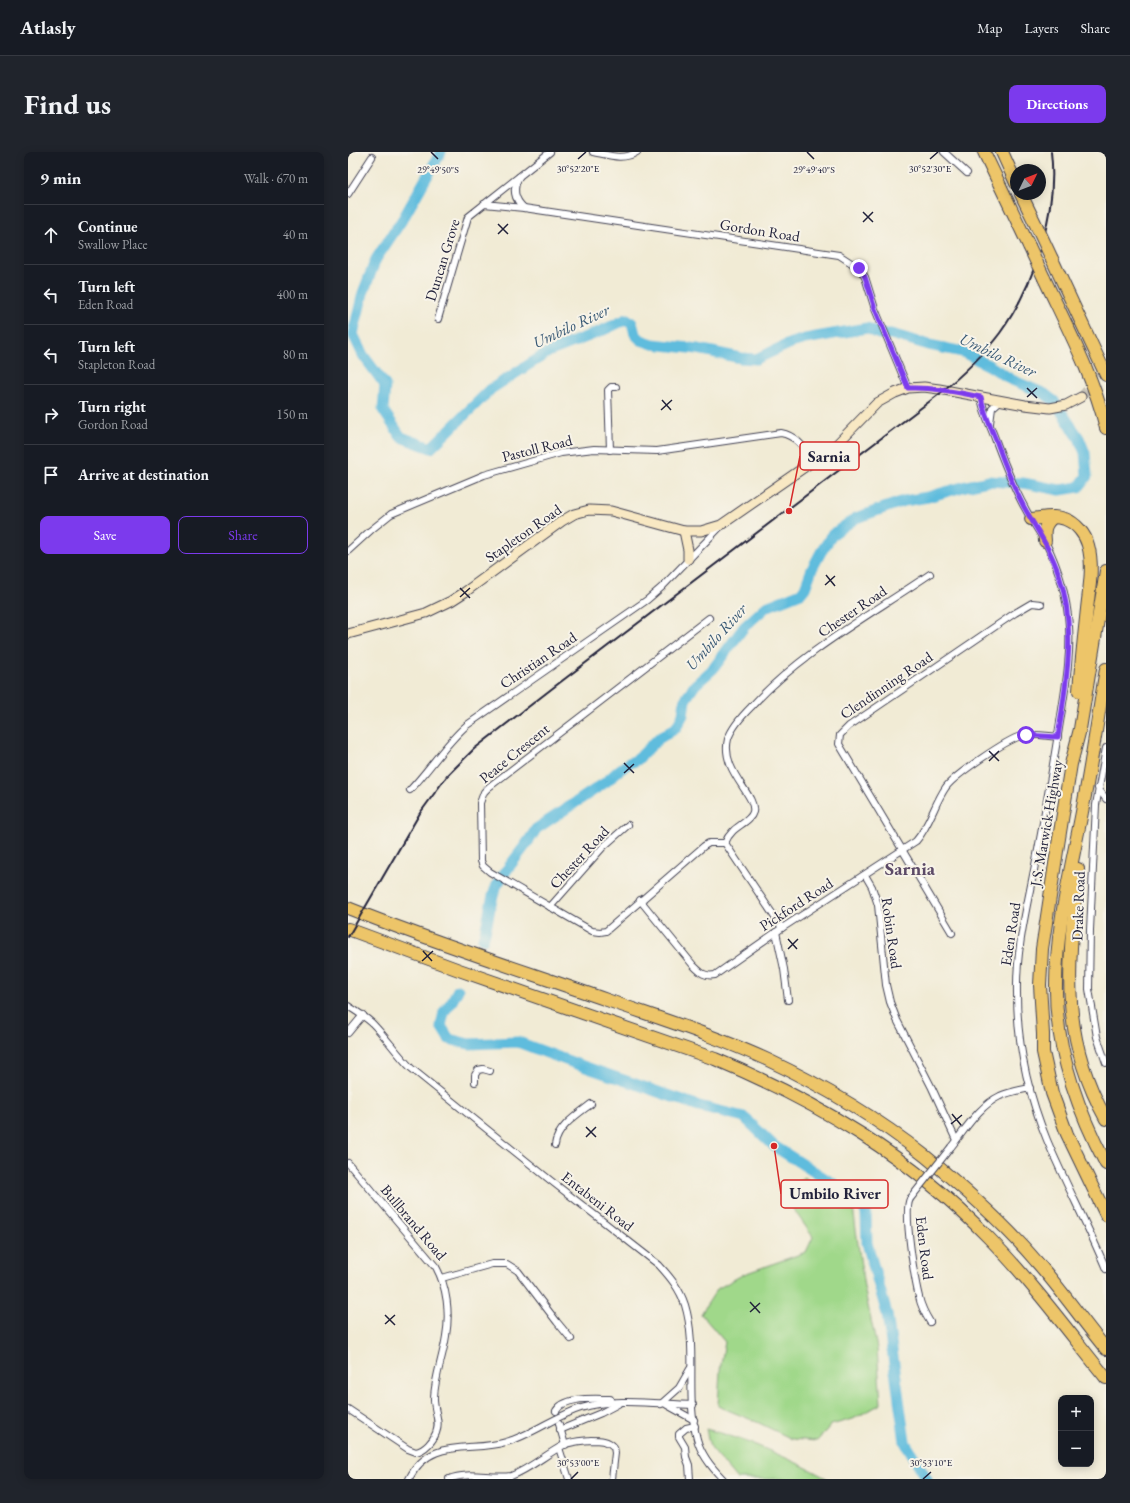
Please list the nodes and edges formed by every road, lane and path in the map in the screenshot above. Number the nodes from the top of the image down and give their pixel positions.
1 (550, 152) edge
2 (592, 152) edge
3 (637, 152) edge
4 (944, 152) edge
5 (984, 152) edge
6 (1002, 152) edge
7 (372, 157) dead end
8 (1010, 169) edge
9 (967, 173) dead end
10 (520, 176) junction
11 (348, 194) edge
12 (1024, 200) edge
13 (484, 204) junction
14 (524, 208) junction
15 (438, 318) dead end
16 (1106, 375) edge
17 (616, 387) dead end
18 (908, 388) junction
19 (981, 397) junction
20 (1081, 397) tunnel mouth
21 (1000, 400) junction
22 (991, 427) junction
23 (1106, 428) edge
24 (610, 450) junction
25 (814, 461) junction
26 (1053, 517) junction
27 (1031, 519) junction
28 (721, 525) junction
29 (684, 531) junction
30 (1045, 542) junction
31 (348, 551) edge
32 (688, 559) junction
33 (1106, 571) edge
34 (930, 574) dead end
35 (1041, 604) dead end
36 (709, 618) dead end
37 (348, 634) edge
38 (1106, 669) edge
39 (1058, 737) junction
40 (1106, 748) edge
41 (1072, 764) junction
42 (1098, 788) junction
43 (410, 790) dead end
44 (1106, 799) edge
45 (1083, 810) junction
46 (628, 825) dead end
47 (725, 843) junction
48 (903, 850) junction
49 (865, 874) junction
50 (640, 900) junction
51 (550, 907) junction
52 (348, 908) edge
53 (782, 928) junction
54 (348, 929) edge
55 (776, 932) junction
56 (952, 933) dead end
57 (788, 1000) dead end
58 (348, 1006) edge
59 (363, 1015) junction
60 (348, 1033) edge
61 (1043, 1034) junction
62 (1106, 1063) edge
63 (490, 1071) dead end
64 (475, 1082) dead end
65 (1030, 1088) junction
66 (591, 1104) dead end
67 (1106, 1119) edge
68 (956, 1140) junction
69 (555, 1145) dead end
70 (348, 1163) edge
71 (1106, 1164) edge
72 (1106, 1196) edge
73 (1106, 1215) edge
74 (1106, 1269) edge
75 (442, 1278) junction
76 (930, 1322) dead end
77 (571, 1339) dead end
78 (1106, 1350) edge
79 (691, 1367) junction
80 (1106, 1378) edge
81 (621, 1402) junction
82 (663, 1404) junction
83 (693, 1405) junction
84 (348, 1409) edge
85 (556, 1411) dead end
86 (694, 1423) junction
87 (562, 1446) junction
88 (409, 1479) edge
89 (449, 1479) edge
90 (570, 1479) edge
91 (612, 1479) edge
92 (690, 1479) edge
93 (723, 1479) edge

1 - 10 street, Duncan Grove
2 - 3 street
4 - 9 street
5 - 23 highway, bridge
6 - 8 highway
7 - 11 street
10 - 13 street, Duncan Grove
10 - 14 street
12 - 16 highway, bridge
13 - 14 street, Gordon Road
13 - 15 street, Duncan Grove
14 - 18 street, Gordon Road
17 - 24 street
18 - 19 main road, Stapleton Road
18 - 25 main road, Stapleton Road
19 - 21 main road, Stapleton Road
19 - 22 street, Eden Road
20 - 21 main road, Stapleton Road
21 - 22 street
22 - 27 street, Eden Road
24 - 25 street, Pastoll Road
24 - 31 street, Pastoll Road
25 - 28 main road, Stapleton Road
26 - 27 highway
26 - 30 highway
26 - 41 highway
27 - 30 street, Eden Road
28 - 29 main road, Stapleton Road
28 - 32 street, Christian Road
29 - 32 main road
29 - 37 main road, Stapleton Road
30 - 39 street, Eden Road
32 - 43 street, Christian Road
33 - 41 highway, J.S. Marwick Highway
34 - 47 street, Chester Road
35 - 48 street, Clendinning Road
36 - 51 street, Peace Crescent
38 - 45 highway
39 - 48 street, Pickford Road
39 - 65 street, Eden Road
40 - 42 street, Drake Road
41 - 61 highway, J.S. Marwick Highway
42 - 44 street
42 - 62 street, Drake Road
45 - 67 highway
45 - 71 highway
46 - 51 street, Chester Road
47 - 50 street
47 - 53 street
48 - 49 street, Pickford Road
48 - 56 street, Clendinning Road
49 - 53 street, Pickford Road
49 - 68 street, Robin Road
50 - 51 street, Peace Crescent
50 - 55 street, Pickford Road
52 - 78 highway
53 - 55 street, Pickford Road
54 - 80 highway
55 - 57 street
58 - 59 street, Entabeni Road
59 - 60 street
59 - 79 street, Entabeni Road
61 - 72 highway
61 - 73 highway
63 - 64 street
65 - 68 street, Eden Road
65 - 74 street, Eden Road
66 - 69 street
68 - 76 street, Eden Road, bridge
70 - 75 street, Bullbrand Road
75 - 77 street
75 - 84 street, Bullbrand Road
79 - 82 street
79 - 83 street, Entabeni Road
81 - 82 street
81 - 85 street
81 - 87 street
81 - 88 street
82 - 83 street
82 - 86 street
83 - 86 street, Entabeni Road
86 - 92 street
86 - 93 street, Entabeni Road
87 - 89 street
87 - 90 street
87 - 91 street

